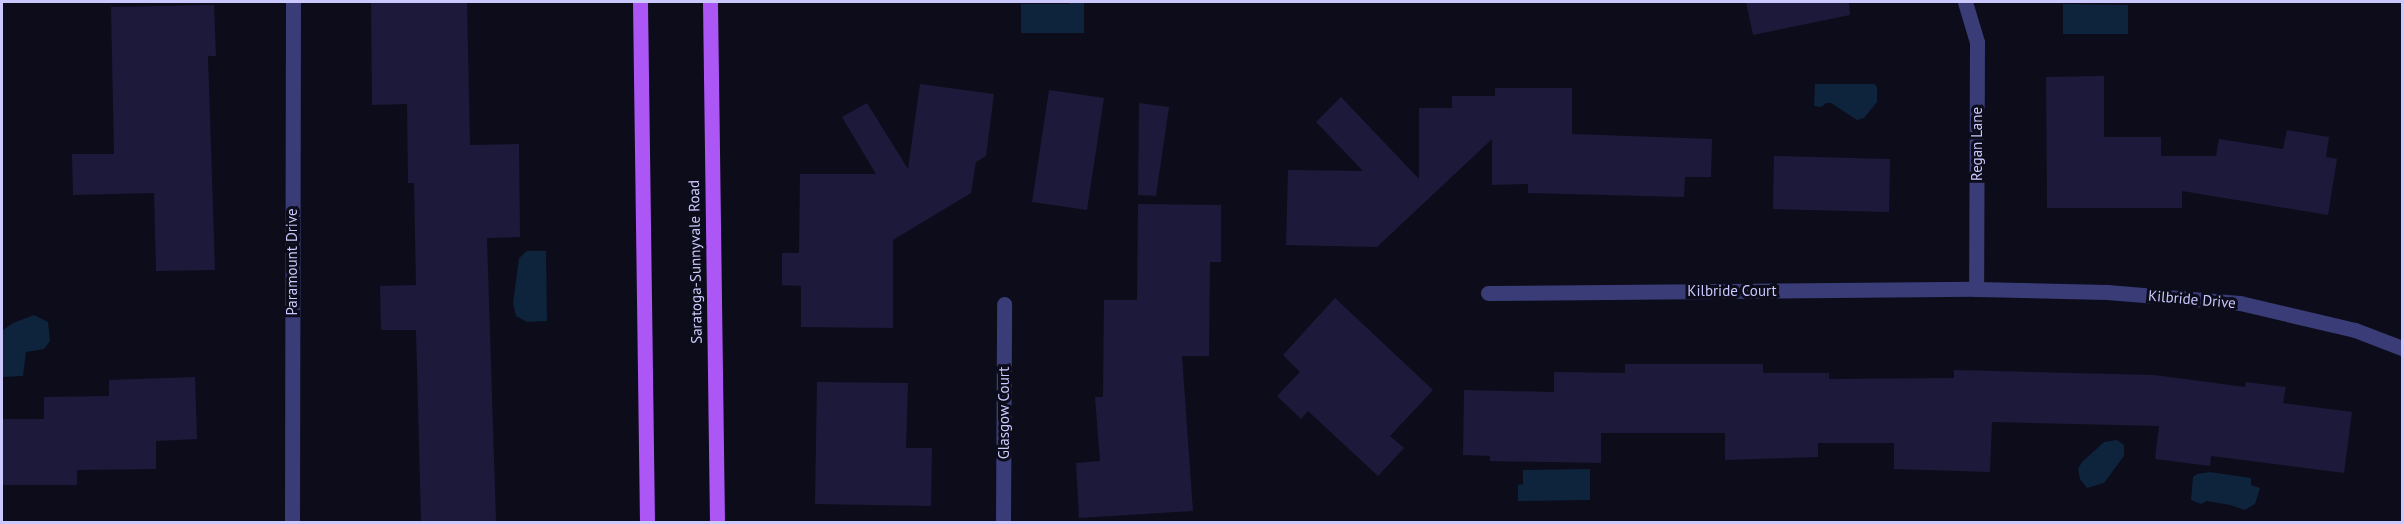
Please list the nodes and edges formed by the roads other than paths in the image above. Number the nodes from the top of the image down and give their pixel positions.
1 (293, 2) edge
2 (640, 2) edge
3 (710, 2) edge
4 (1965, 2) edge
5 (1976, 289) junction
6 (1488, 293) dead end
7 (1005, 304) dead end
8 (2403, 348) edge
9 (292, 522) edge
10 (647, 522) edge
11 (717, 522) edge
12 (1003, 522) edge

1 - 9 street, Paramount Drive
2 - 10 main road
3 - 11 main road, Saratoga-Sunnyvale Road
4 - 5 street, Regan Lane
5 - 6 street, Kilbride Court
5 - 8 street, Kilbride Drive
7 - 12 street, Glasgow Court

